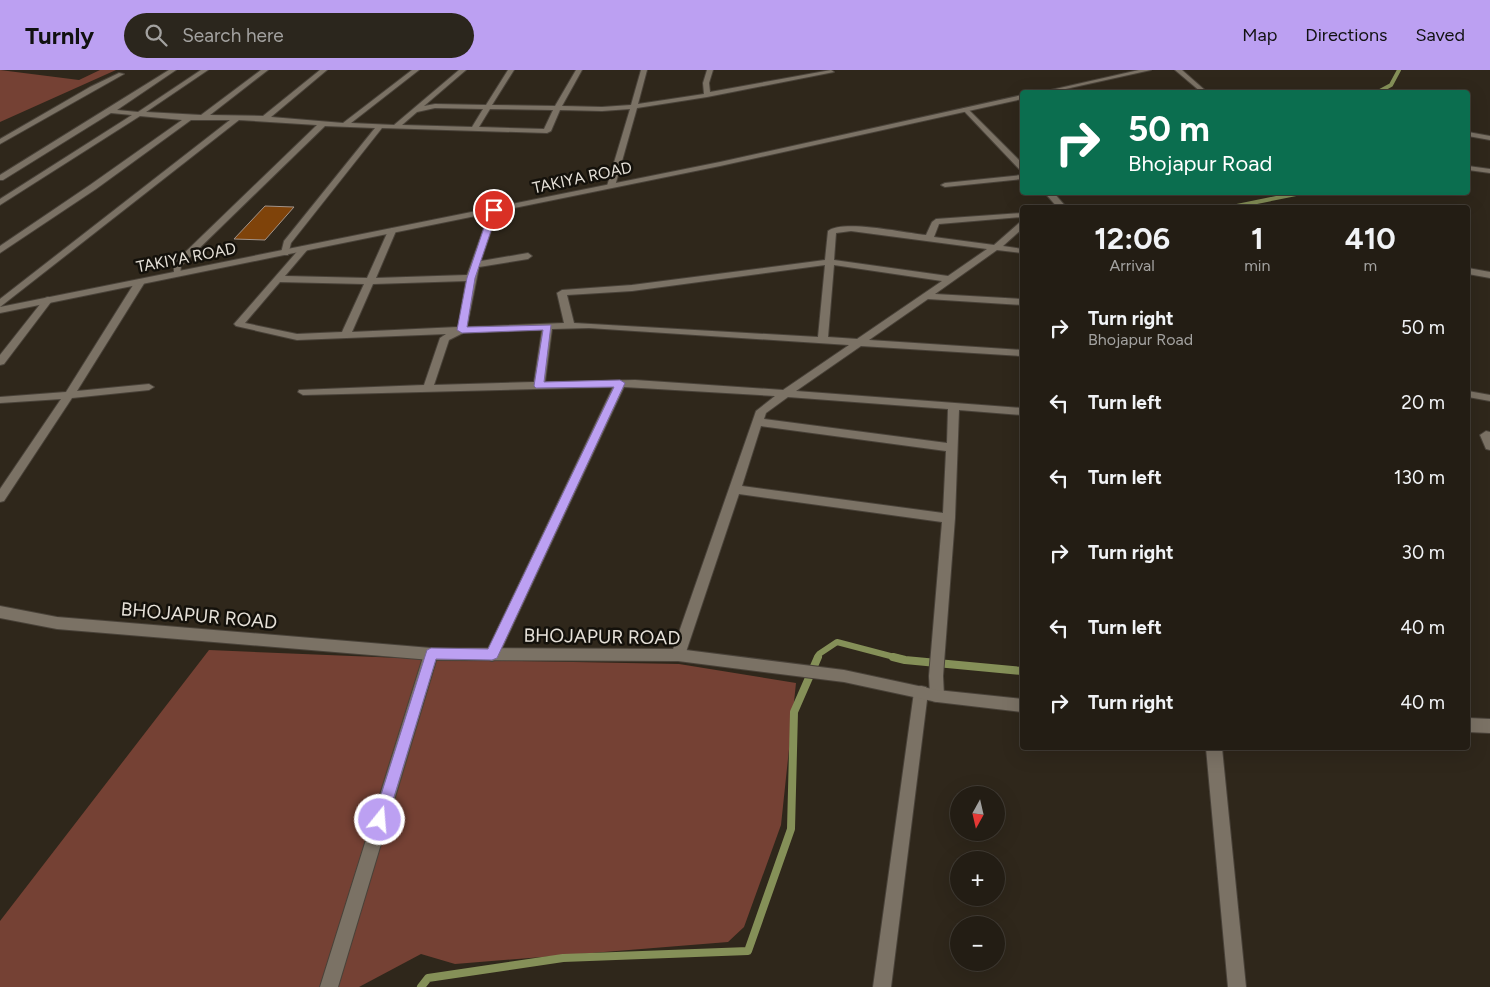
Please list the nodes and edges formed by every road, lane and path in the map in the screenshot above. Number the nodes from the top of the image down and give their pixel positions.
1 (173, 70) edge
2 (205, 70) edge
3 (265, 70) edge
4 (324, 70) edge
5 (416, 70) edge
6 (463, 70) edge
7 (512, 70) edge
8 (579, 70) edge
9 (644, 70) edge
10 (710, 70) edge
11 (1148, 70) edge
12 (1178, 70) edge
13 (831, 72) dead end
14 (121, 74) dead end
15 (1053, 90) edge
16 (1202, 90) edge
17 (707, 95) junction
18 (1020, 97) edge
19 (488, 106) junction
20 (633, 106) junction
21 (558, 108) junction
22 (965, 110) junction
23 (412, 111) junction
24 (110, 112) junction
25 (139, 114) junction
26 (202, 117) junction
27 (189, 118) junction
28 (238, 118) junction
29 (265, 118) junction
30 (323, 124) junction
31 (345, 125) junction
32 (380, 126) junction
33 (394, 127) junction
34 (474, 129) junction
35 (1470, 134) edge
36 (1490, 138) edge
37 (0, 142) edge
38 (1020, 164) edge
39 (1470, 168) edge
40 (1490, 171) edge
41 (1020, 177) edge
42 (0, 178) edge
43 (945, 185) dead end
44 (611, 186) junction
45 (1051, 195) edge
46 (0, 203) edge
47 (1060, 205) edge
48 (494, 210) junction
49 (1020, 215) edge
50 (1020, 227) edge
51 (392, 231) junction
52 (929, 238) junction
53 (996, 246) junction
54 (304, 249) junction
55 (0, 250) edge
56 (1020, 251) edge
57 (285, 253) junction
58 (528, 256) dead end
59 (831, 262) junction
60 (476, 265) junction
61 (1470, 271) edge
62 (177, 274) junction
63 (1490, 274) edge
64 (471, 278) junction
65 (278, 279) junction
66 (949, 279) junction
67 (370, 281) junction
68 (140, 282) junction
69 (924, 296) junction
70 (48, 300) junction
71 (1020, 302) edge
72 (0, 304) edge
73 (0, 310) edge
74 (570, 326) junction
75 (547, 327) junction
76 (462, 330) junction
77 (346, 335) junction
78 (824, 340) junction
79 (857, 342) junction
80 (1020, 353) edge
81 (0, 362) edge
82 (620, 383) junction
83 (539, 386) junction
84 (148, 387) dead end
85 (428, 388) junction
86 (303, 392) dead end
87 (786, 394) junction
88 (1470, 394) edge
89 (69, 396) junction
90 (1490, 398) edge
91 (0, 400) edge
92 (954, 406) junction
93 (1020, 411) edge
94 (758, 422) junction
95 (1486, 435) dead end
96 (1490, 446) edge
97 (952, 448) junction
98 (734, 489) junction
99 (0, 498) edge
100 (949, 518) junction
101 (0, 612) edge
102 (431, 654) junction
103 (492, 655) junction
104 (678, 655) junction
105 (921, 692) junction
106 (937, 696) junction
107 (1020, 706) edge
108 (1470, 725) edge
109 (1490, 726) edge
110 (1214, 750) edge
111 (329, 987) edge
112 (882, 987) edge
113 (1237, 987) edge

1 - 24 street
2 - 25 street
3 - 26 street
4 - 29 street
5 - 31 street
6 - 23 street
7 - 19 street
8 - 21 street
9 - 20 street
10 - 17 street
11 - 15 street
12 - 16 street
13 - 17 street
14 - 37 street
17 - 20 street
18 - 22 street, TAKIYA ROAD
19 - 21 street
19 - 23 street
19 - 34 street
20 - 21 street
20 - 44 street
21 - 34 street
22 - 38 street
22 - 44 street, TAKIYA ROAD
23 - 33 street
24 - 25 street
24 - 42 street
25 - 27 street
25 - 46 street
26 - 27 street
26 - 28 street
27 - 55 street
28 - 29 street
28 - 72 street
29 - 30 street
30 - 31 street
30 - 62 street
31 - 32 street
32 - 33 street
32 - 57 street
33 - 34 street
35 - 36 street
39 - 40 street
41 - 43 street
44 - 48 street, TAKIYA ROAD
45 - 47 street
48 - 51 street, TAKIYA ROAD
48 - 60 street
49 - 52 street
50 - 53 street
51 - 54 street, TAKIYA ROAD
51 - 67 street
52 - 53 street
52 - 59 street
53 - 56 street
53 - 66 street
54 - 57 street, TAKIYA ROAD
54 - 65 street
57 - 62 street, TAKIYA ROAD
58 - 60 street
59 - 66 street
59 - 74 street
59 - 78 street
60 - 64 street
61 - 63 street
62 - 68 street, TAKIYA ROAD
64 - 67 street
64 - 76 street
65 - 67 street
65 - 77 street
66 - 69 street
67 - 77 street
68 - 70 street, TAKIYA ROAD
68 - 89 street
69 - 71 street
69 - 79 street
70 - 73 street, TAKIYA ROAD
70 - 81 street
74 - 75 street
74 - 78 street
75 - 76 street
75 - 83 street
76 - 77 street
76 - 85 street
78 - 79 street
79 - 80 street
79 - 87 street
82 - 83 street
82 - 87 street
82 - 103 street
83 - 85 street
84 - 89 street
85 - 86 street
87 - 92 street
87 - 94 street
88 - 90 street
89 - 91 street
89 - 99 street
92 - 93 street
92 - 97 street
94 - 97 street
94 - 98 street
95 - 96 street
97 - 100 street
98 - 100 street
98 - 104 street
100 - 106 street
101 - 102 street, BHOJAPUR ROAD
102 - 103 street, BHOJAPUR ROAD
102 - 111 street
103 - 104 street, BHOJAPUR ROAD
104 - 105 street, BHOJAPUR ROAD
105 - 106 street, BHOJAPUR ROAD
105 - 112 street
106 - 107 street, BHOJAPUR ROAD
108 - 109 street
110 - 113 street

